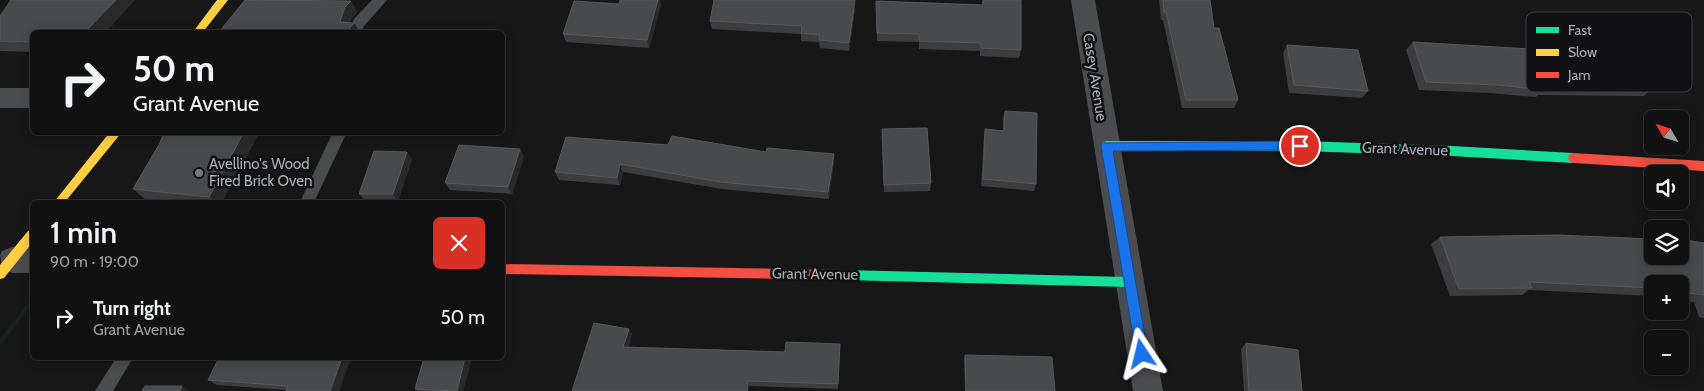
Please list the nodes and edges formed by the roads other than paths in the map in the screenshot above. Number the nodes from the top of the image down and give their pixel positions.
1 (223, 0) edge
2 (380, 0) edge
3 (1083, 0) edge
4 (200, 30) edge
5 (356, 30) edge
6 (0, 98) edge
7 (30, 98) edge
8 (115, 135) edge
9 (339, 135) edge
10 (1106, 146) junction
11 (1704, 166) edge
12 (61, 200) edge
13 (308, 200) edge
14 (30, 239) edge
15 (15, 265) edge
16 (505, 269) edge
17 (1128, 282) junction
18 (124, 360) edge
19 (103, 391) edge
20 (1148, 391) edge

1 - 4 street
2 - 5 lane
3 - 10 street, Casey Avenue
6 - 7 street
8 - 12 street
9 - 13 lane
10 - 11 street, Grant Avenue
10 - 17 street, Casey Avenue
14 - 15 street
16 - 17 street, Grant Avenue
17 - 20 street, Casey Avenue
18 - 19 lane

